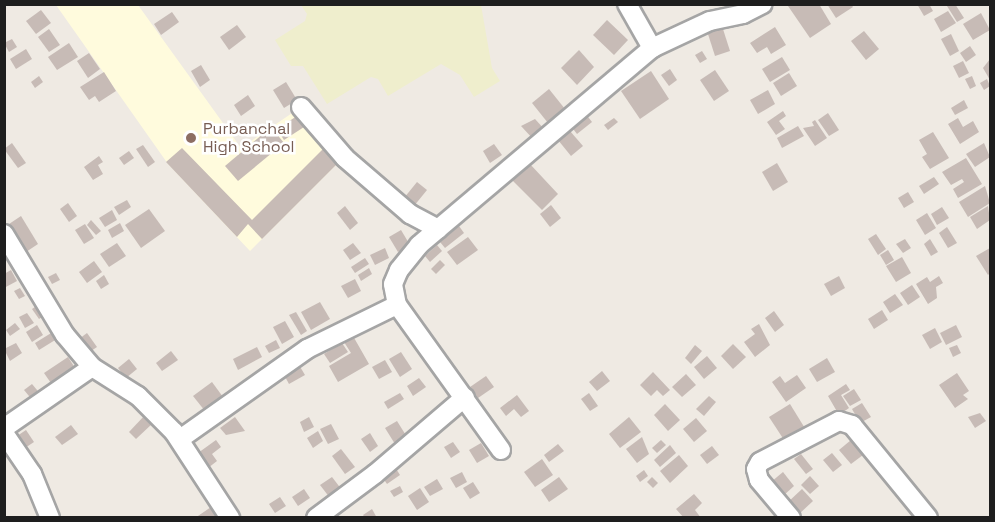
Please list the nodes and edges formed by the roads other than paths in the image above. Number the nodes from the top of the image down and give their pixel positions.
1 (627, 4) edge
2 (764, 4) edge
3 (652, 48) junction
4 (301, 107) dead end
5 (438, 228) junction
6 (4, 234) edge
7 (397, 305) junction
8 (92, 367) junction
9 (465, 397) junction
10 (4, 428) edge
11 (4, 433) edge
12 (180, 439) junction
13 (501, 450) dead end
14 (50, 518) edge
15 (230, 518) edge
16 (316, 518) edge
17 (791, 518) edge
18 (928, 518) edge

1 - 3 street
2 - 3 street
3 - 5 street
4 - 5 street
5 - 7 street
6 - 8 street
7 - 9 street
7 - 12 street
8 - 10 street
8 - 12 street
9 - 13 street
9 - 16 street
11 - 14 street
12 - 15 street
17 - 18 street

